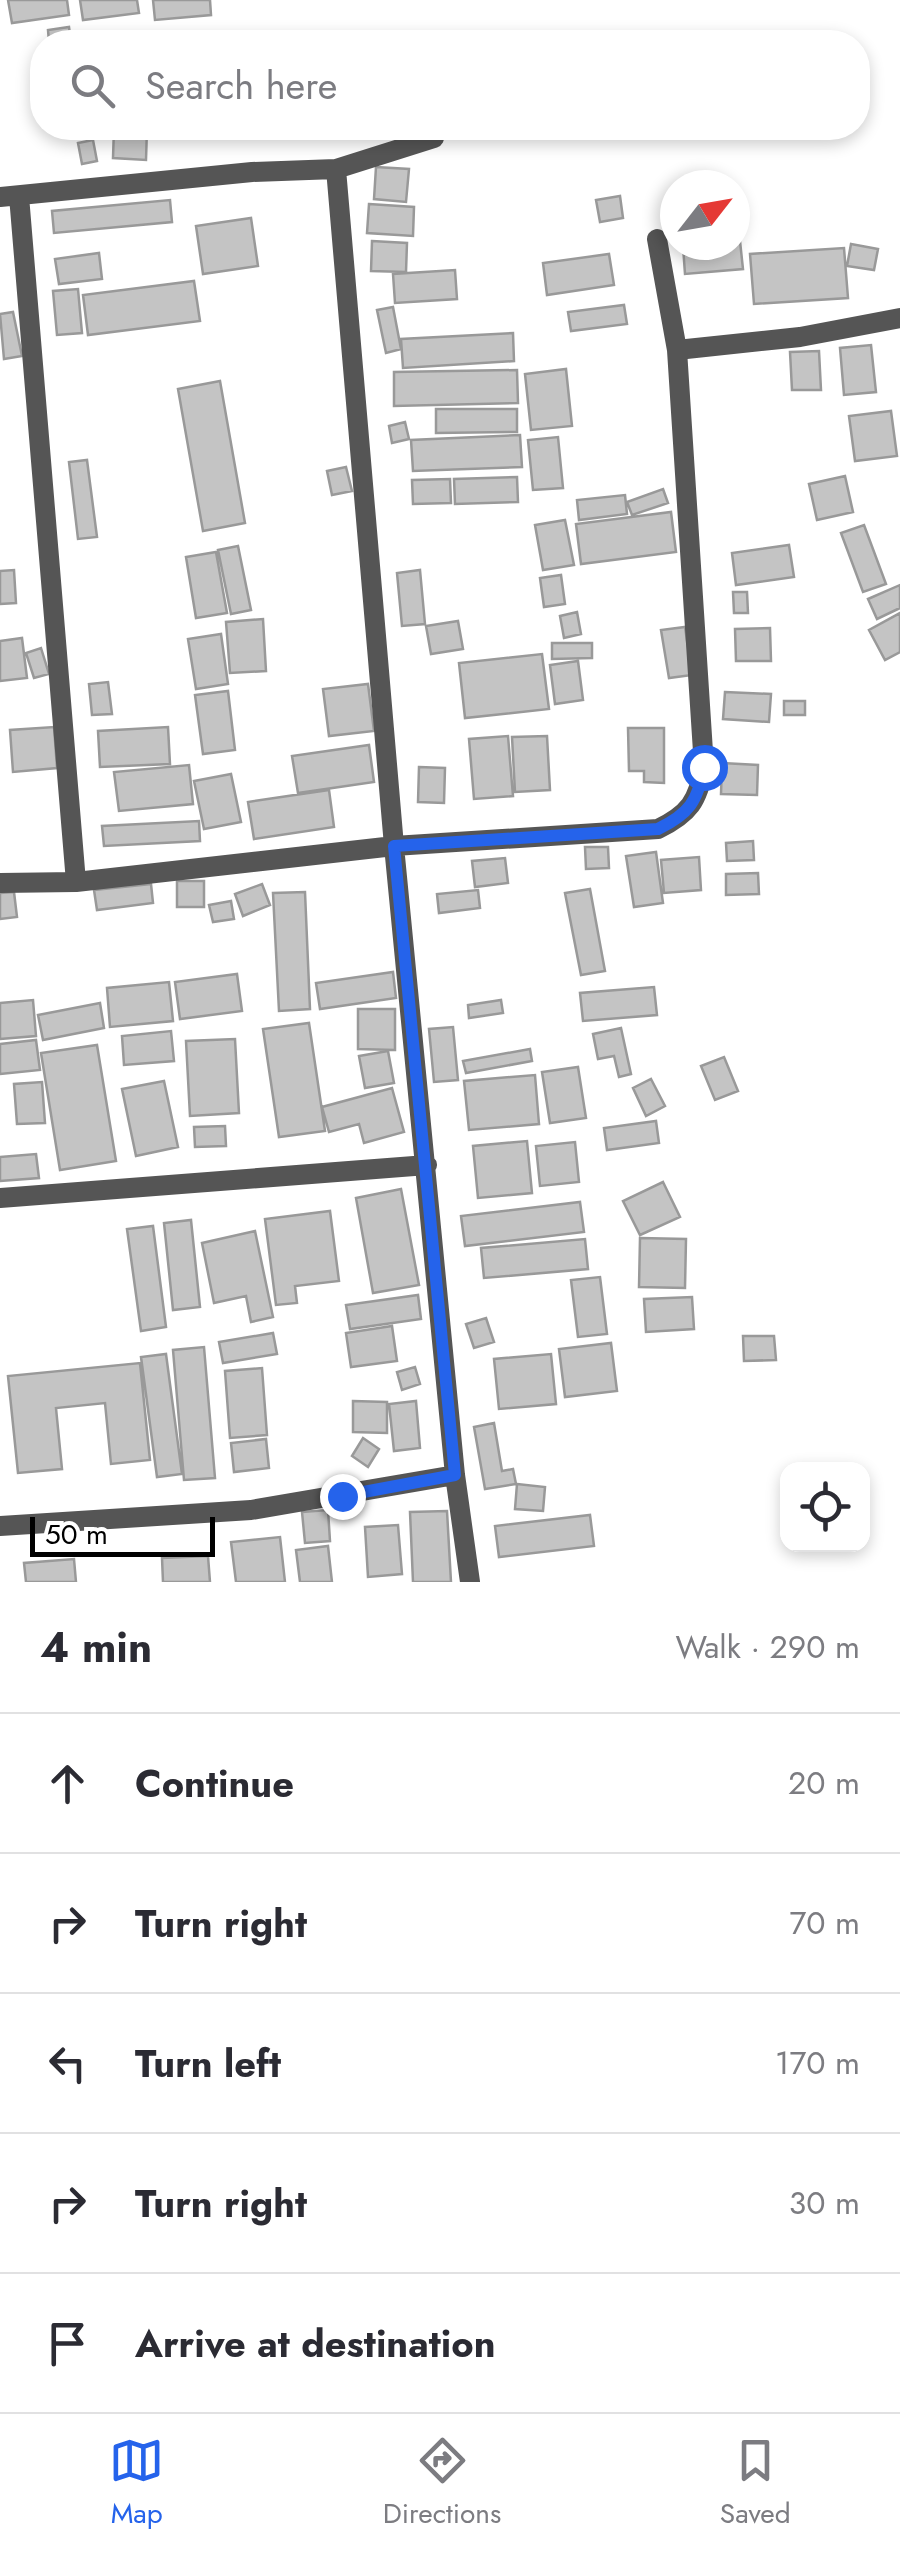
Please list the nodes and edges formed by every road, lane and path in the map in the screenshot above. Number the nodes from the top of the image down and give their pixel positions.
1 (428, 140) edge
2 (336, 169) junction
3 (10, 196) edge
4 (657, 239) dead end
5 (900, 318) edge
6 (677, 350) junction
7 (394, 846) junction
8 (76, 882) junction
9 (0, 883) edge
10 (427, 1164) junction
11 (0, 1198) edge
12 (455, 1475) junction
13 (0, 1526) edge
14 (470, 1582) edge

1 - 2 street
2 - 3 street
2 - 7 street
3 - 8 street
4 - 6 street
5 - 6 street
6 - 7 street
7 - 8 street
7 - 10 street
8 - 9 street
10 - 11 street
10 - 12 street
12 - 13 street
12 - 14 street

